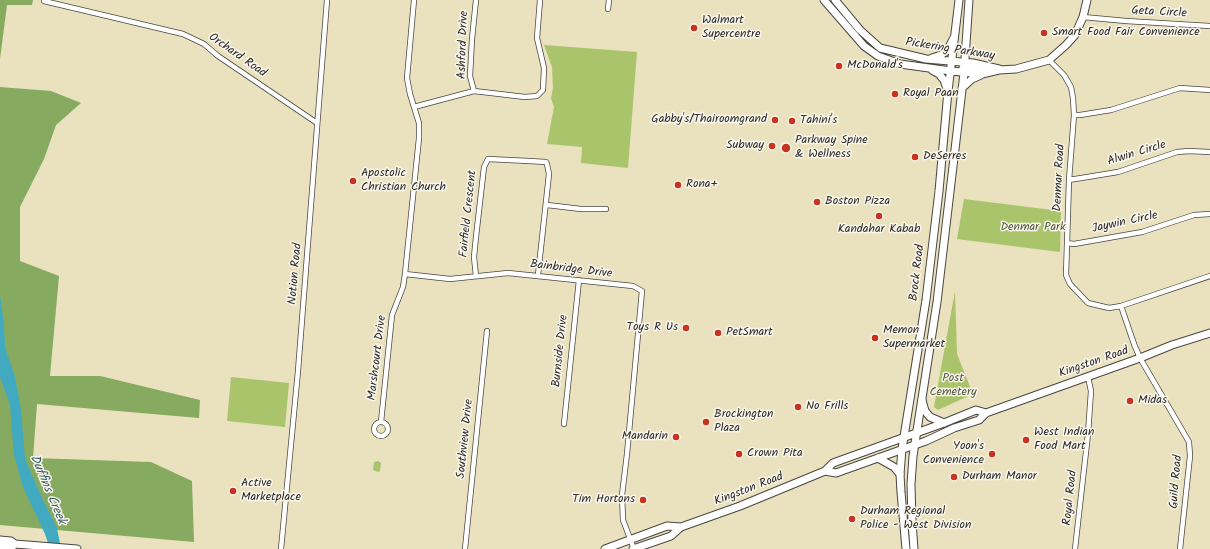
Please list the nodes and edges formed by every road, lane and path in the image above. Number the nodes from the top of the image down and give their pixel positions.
1 (327, 0) edge
2 (414, 0) edge
3 (476, 0) edge
4 (540, 0) edge
5 (609, 0) edge
6 (824, 0) edge
7 (835, 0) edge
8 (959, 0) edge
9 (969, 0) edge
10 (1087, 0) edge
11 (44, 1) edge
12 (608, 9) dead end
13 (843, 10) junction
14 (837, 16) junction
15 (1083, 17) junction
16 (1210, 26) edge
17 (955, 37) junction
18 (926, 59) junction
19 (1049, 60) junction
20 (953, 61) junction
21 (930, 68) junction
22 (964, 68) junction
23 (996, 68) junction
24 (951, 72) junction
25 (982, 74) junction
26 (962, 88) junction
27 (1210, 90) edge
28 (948, 91) junction
29 (474, 92) junction
30 (414, 107) junction
31 (1074, 115) junction
32 (317, 123) junction
33 (1210, 152) edge
34 (1069, 180) junction
35 (939, 191) junction
36 (950, 192) junction
37 (547, 204) junction
38 (606, 210) dead end
39 (1210, 214) edge
40 (1067, 243) junction
41 (405, 274) junction
42 (476, 276) junction
43 (538, 276) junction
44 (1210, 276) edge
45 (579, 280) junction
46 (1121, 306) junction
47 (487, 331) dead end
48 (1210, 333) edge
49 (1140, 358) junction
50 (1088, 377) junction
51 (922, 400) junction
52 (986, 412) junction
53 (381, 422) dead end
54 (944, 423) junction
55 (564, 424) dead end
56 (916, 433) junction
57 (904, 437) junction
58 (914, 445) junction
59 (902, 449) junction
60 (878, 458) junction
61 (825, 471) junction
62 (900, 474) junction
63 (681, 527) junction
64 (0, 540) edge
65 (631, 540) junction
66 (15, 544) junction
67 (0, 547) edge
68 (73, 549) edge
69 (281, 549) edge
70 (465, 549) edge
71 (605, 549) edge
72 (633, 549) edge
73 (906, 549) edge
74 (914, 549) edge
75 (1075, 549) edge
76 (1180, 549) edge

1 - 32 street, Notion Road
2 - 30 street
3 - 29 street, Ashford Drive
4 - 29 street
5 - 12 street
6 - 14 main road, Pickering Parkway
7 - 13 main road, Pickering Parkway
8 - 17 main road, Brock Road
9 - 22 main road, Brock Road
10 - 15 main road, Pickering Parkway
11 - 32 street, Orchard Road
13 - 14 street
13 - 18 main road, Pickering Parkway
14 - 21 main road, Pickering Parkway
15 - 16 street, Geta Circle
15 - 19 main road, Pickering Parkway
17 - 18 main road
17 - 20 main road, Brock Road
18 - 20 main road, Pickering Parkway
19 - 23 main road, Pickering Parkway
19 - 31 street, Denmar Road
20 - 22 main road, Pickering Parkway
20 - 24 main road, Brock Road
21 - 24 main road, Pickering Parkway
21 - 28 main road
22 - 23 main road, Pickering Parkway
22 - 24 main road, Pickering Parkway
22 - 25 main road, Pickering Parkway
22 - 26 main road, Brock Road
23 - 25 main road, Pickering Parkway
24 - 28 main road, Brock Road
25 - 26 main road
26 - 36 main road, Brock Road
27 - 31 street
28 - 35 main road, Brock Road
29 - 30 street
30 - 41 street
31 - 34 street, Denmar Road
32 - 69 street, Notion Road
33 - 34 street, Alwin Circle
34 - 40 street, Denmar Road
35 - 36 main road
35 - 57 main road, Brock Road
36 - 51 main road, Brock Road
37 - 38 street
37 - 42 street, Fairfield Crescent
37 - 43 street, Fairfield Crescent
39 - 40 street, Jaywin Circle
40 - 46 street, Denmar Road
41 - 42 street, Bainbridge Drive
41 - 53 street, Marshcourt Drive
42 - 43 street, Bainbridge Drive
43 - 45 street, Bainbridge Drive
44 - 46 street
45 - 55 street, Burnside Drive
45 - 65 street, Bainbridge Drive
46 - 49 street
47 - 70 street, Southview Drive
48 - 49 main road, Kingston Road
49 - 50 main road, Kingston Road
49 - 76 street, Guild Road
50 - 52 main road, Kingston Road
50 - 75 street, Royal Road
51 - 54 main road
51 - 56 main road, Brock Road
52 - 54 main road, Kingston Road
52 - 58 main road, Kingston Road
54 - 56 main road, Kingston Road
56 - 57 main road, Kingston Road
56 - 58 main road, Brock Road
57 - 59 main road, Brock Road
57 - 61 main road, Kingston Road
58 - 59 main road, Kingston Road
58 - 74 main road, Brock Road
59 - 60 main road, Kingston Road
59 - 62 main road, Brock Road
60 - 61 main road, Kingston Road
60 - 62 main road
61 - 63 main road, Kingston Road
62 - 73 main road, Brock Road
63 - 65 main road, Kingston Road
63 - 72 main road, Kingston Road
64 - 66 main road
65 - 71 main road, Kingston Road
65 - 72 street, Bainbridge Drive
66 - 67 main road
66 - 68 main road

